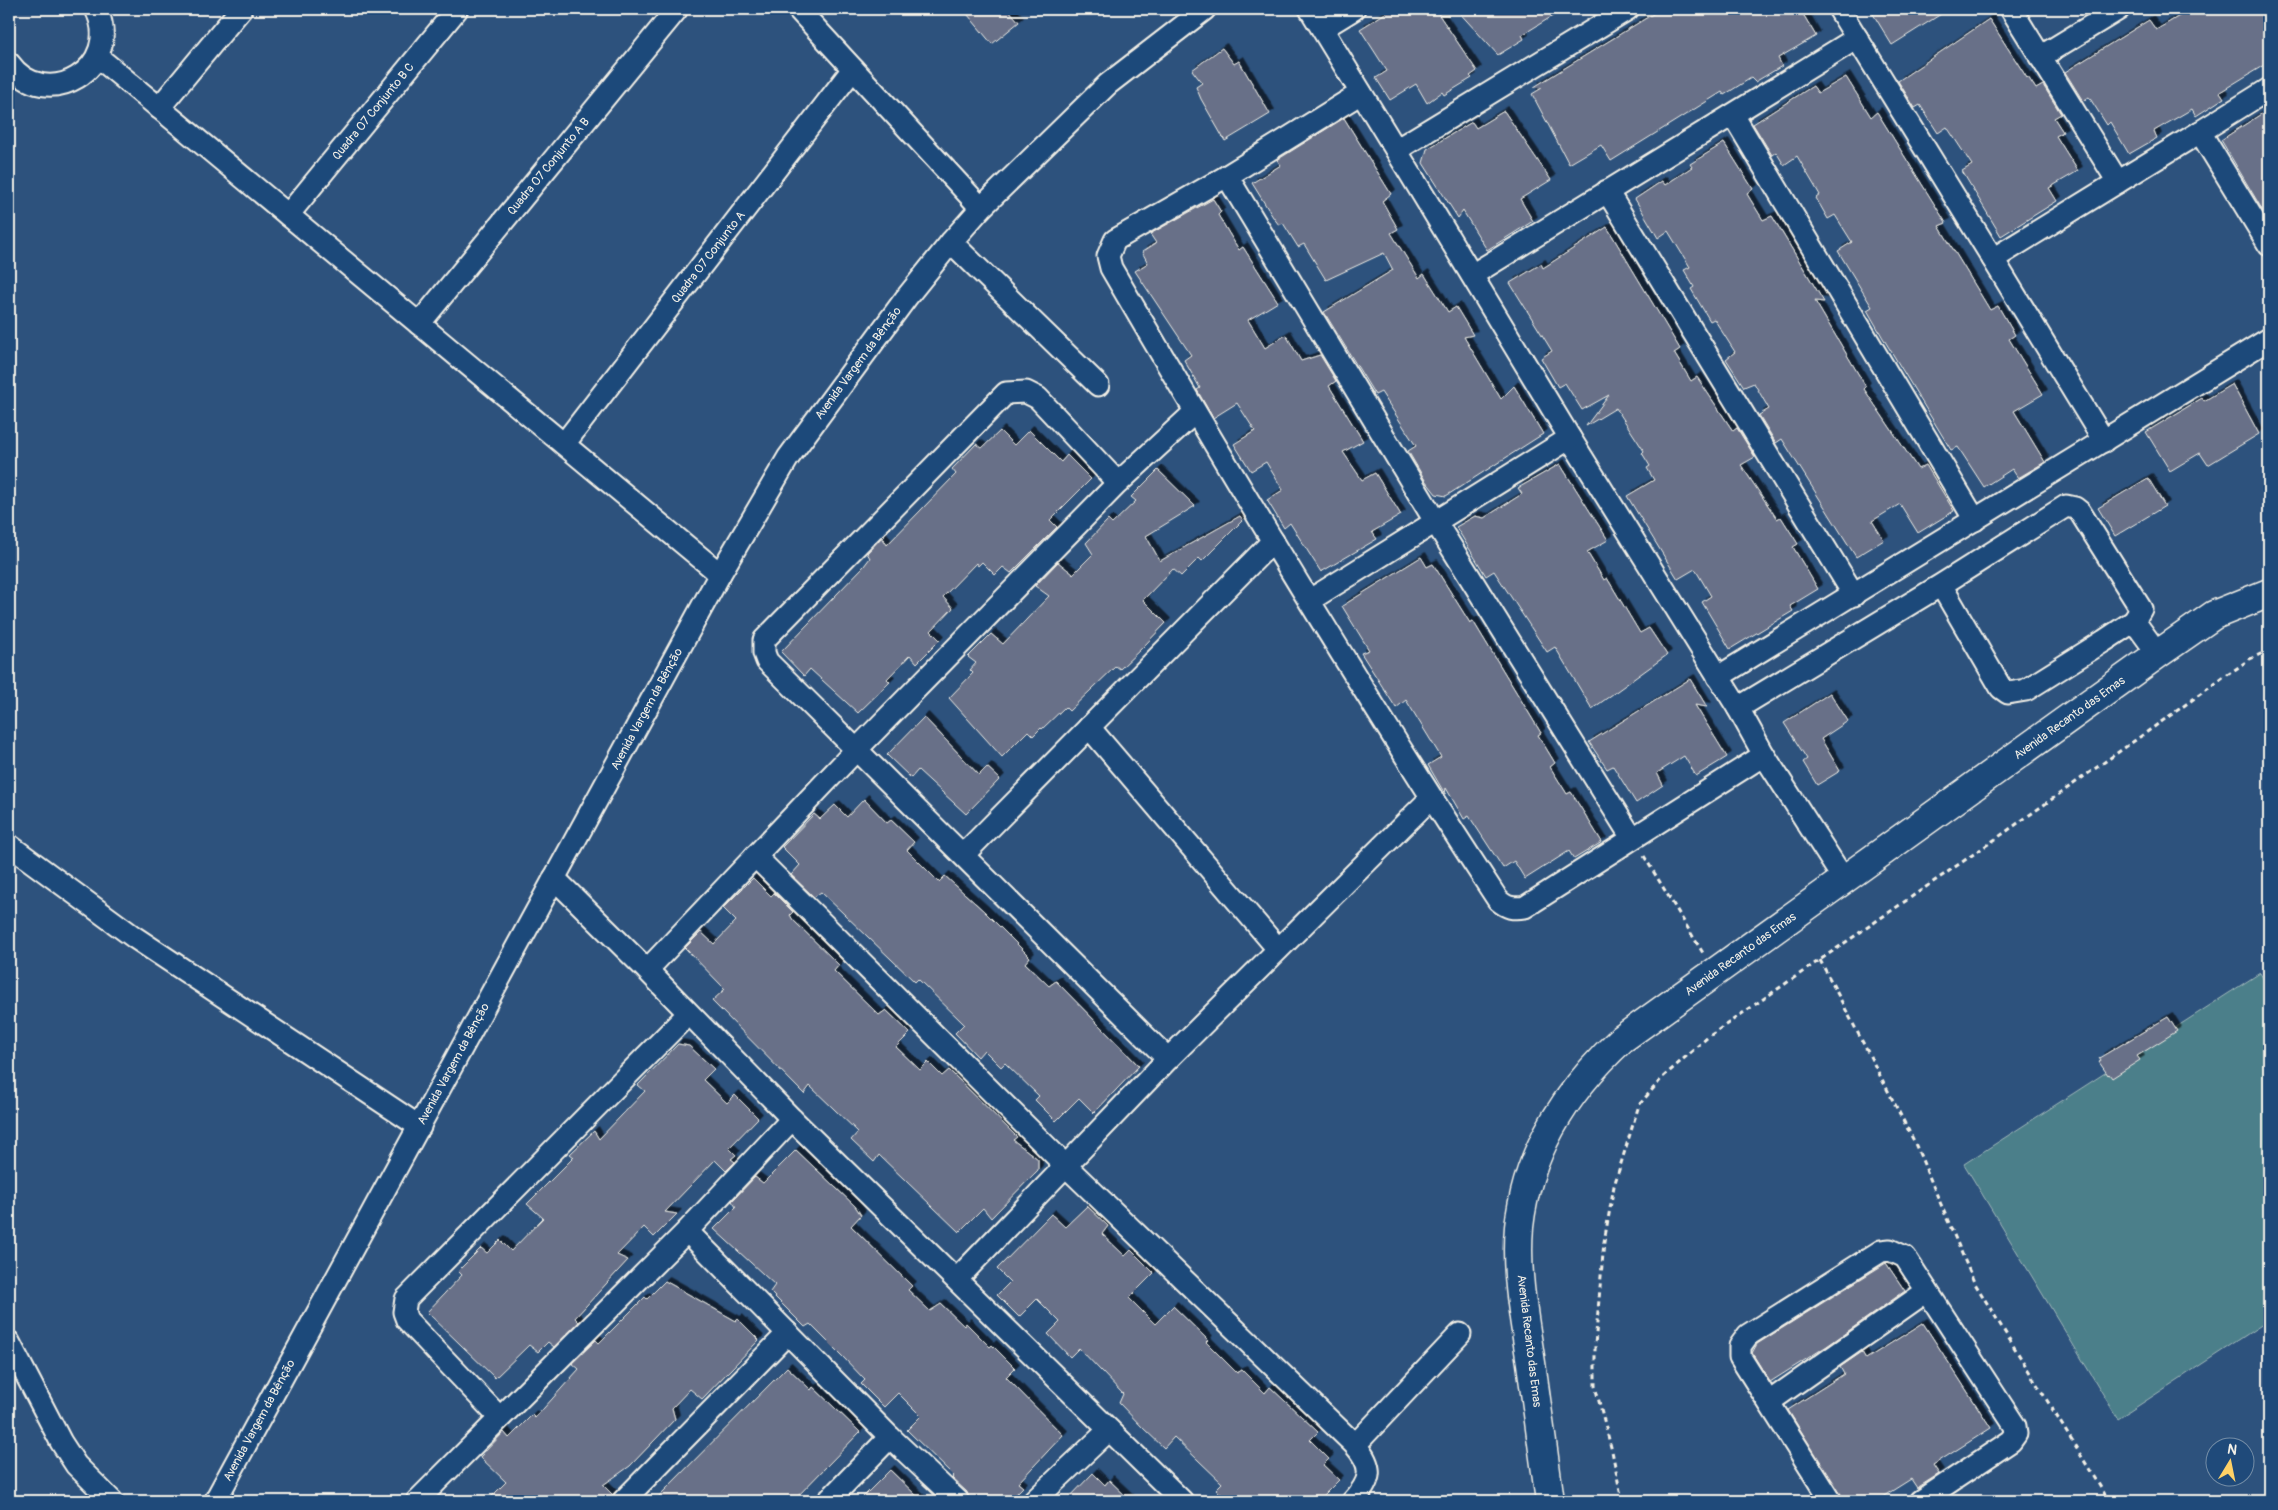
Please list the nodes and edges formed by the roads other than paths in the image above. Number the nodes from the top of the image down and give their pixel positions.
1 (96, 9) edge
2 (241, 9) edge
3 (457, 9) edge
4 (677, 9) edge
5 (798, 9) edge
6 (1205, 9) edge
7 (1310, 9) edge
8 (1354, 9) edge
9 (1628, 9) edge
10 (1839, 9) edge
11 (2011, 9) edge
12 (2119, 9) edge
13 (1323, 28) junction
14 (1857, 38) junction
15 (98, 57) junction
16 (2040, 57) junction
17 (9, 64) edge
18 (853, 69) junction
19 (2269, 89) edge
20 (1361, 93) junction
21 (159, 108) junction
22 (1733, 116) junction
23 (2200, 132) junction
24 (1396, 150) junction
25 (1227, 176) junction
26 (2118, 182) junction
27 (1607, 192) junction
28 (981, 208) junction
29 (288, 215) junction
30 (951, 242) junction
31 (2269, 244) edge
32 (1993, 259) junction
33 (1472, 275) junction
34 (419, 324) junction
35 (2269, 339) edge
36 (1098, 385) dead end
37 (1195, 412) junction
38 (1570, 438) junction
39 (2104, 441) junction
40 (564, 444) junction
41 (1118, 483) junction
42 (1975, 520) junction
43 (1435, 521) junction
44 (1273, 541) junction
45 (720, 574) junction
46 (1942, 585) junction
47 (2269, 593) edge
48 (1854, 594) junction
49 (1310, 600) junction
50 (2134, 622) junction
51 (2158, 654) junction
52 (1718, 677) junction
53 (1738, 708) junction
54 (1089, 727) junction
55 (856, 750) junction
56 (1764, 756) junction
57 (1431, 798) junction
58 (1632, 838) junction
59 (9, 845) edge
60 (964, 854) junction
61 (755, 856) junction
62 (554, 878) junction
63 (1844, 880) junction
64 (1278, 948) junction
65 (647, 970) junction
66 (688, 1014) junction
67 (1168, 1059) junction
68 (792, 1119) junction
69 (420, 1127) junction
70 (1066, 1166) junction
71 (687, 1231) junction
72 (956, 1279) junction
73 (1927, 1290) junction
74 (788, 1333) junction
75 (1460, 1334) dead end
76 (9, 1342) edge
77 (1769, 1402) junction
78 (499, 1417) junction
79 (1109, 1430) junction
80 (890, 1438) junction
81 (1355, 1445) junction
82 (112, 1501) edge
83 (215, 1501) edge
84 (417, 1501) edge
85 (623, 1501) edge
86 (828, 1501) edge
87 (958, 1501) edge
88 (1034, 1501) edge
89 (1182, 1501) edge
90 (1353, 1501) edge
91 (1550, 1501) edge
92 (1831, 1501) edge
93 (1920, 1501) edge

1 - 15 street
2 - 21 street
3 - 29 street, Quadra 07 Conjunto B C
4 - 34 street, Quadra 07 Conjunto A B
5 - 18 street
6 - 28 street, Avenida Vargem da Bênção
7 - 13 street
8 - 13 street
9 - 24 street
10 - 14 street
11 - 16 street
12 - 16 street
13 - 20 street
14 - 22 street
14 - 32 street
15 - 17 street
15 - 21 street
16 - 26 street
18 - 28 street
18 - 40 street, Quadra 07 Conjunto A
19 - 23 street
20 - 24 street
20 - 25 street
21 - 29 street
22 - 27 street
22 - 42 street
23 - 26 street
23 - 31 street
24 - 33 street
25 - 37 street
25 - 43 street
26 - 32 street
27 - 33 street
27 - 48 street
28 - 30 street, Avenida Vargem da Bênção
29 - 34 street
30 - 36 street
30 - 45 street, Avenida Vargem da Bênção
32 - 39 street
33 - 38 street
34 - 40 street
35 - 39 street
37 - 41 street
37 - 44 street
38 - 43 street
38 - 52 street
39 - 42 street
40 - 45 street
41 - 55 street
41 - 55 street
42 - 48 street
43 - 49 street
43 - 58 street
44 - 49 street
44 - 54 street
45 - 62 street, Avenida Vargem da Bênção
46 - 50 street
46 - 50 street
46 - 53 street
47 - 51 main road, Avenida Recanto das Emas
48 - 52 street
49 - 57 street
50 - 51 street
51 - 63 main road, Avenida Recanto das Emas
52 - 53 street
53 - 56 street
54 - 60 street
54 - 64 street
55 - 60 street
55 - 61 street
56 - 58 street
56 - 63 street
57 - 58 street
57 - 64 street
59 - 69 street
60 - 67 street
61 - 65 street
61 - 70 street
62 - 65 street
62 - 69 street, Avenida Vargem da Bênção
63 - 91 main road, Avenida Recanto das Emas
64 - 67 street
65 - 66 street
66 - 68 street
66 - 78 street
67 - 70 street
68 - 71 street
68 - 72 street
69 - 83 street, Avenida Vargem da Bênção
70 - 72 street
70 - 81 street
71 - 74 street
71 - 78 street
72 - 79 street
73 - 77 street
73 - 77 street
73 - 93 street
74 - 80 street
74 - 85 street
75 - 81 street
76 - 82 street
77 - 92 street
78 - 84 street
79 - 88 street
79 - 89 street
80 - 86 street
80 - 87 street
81 - 90 street

